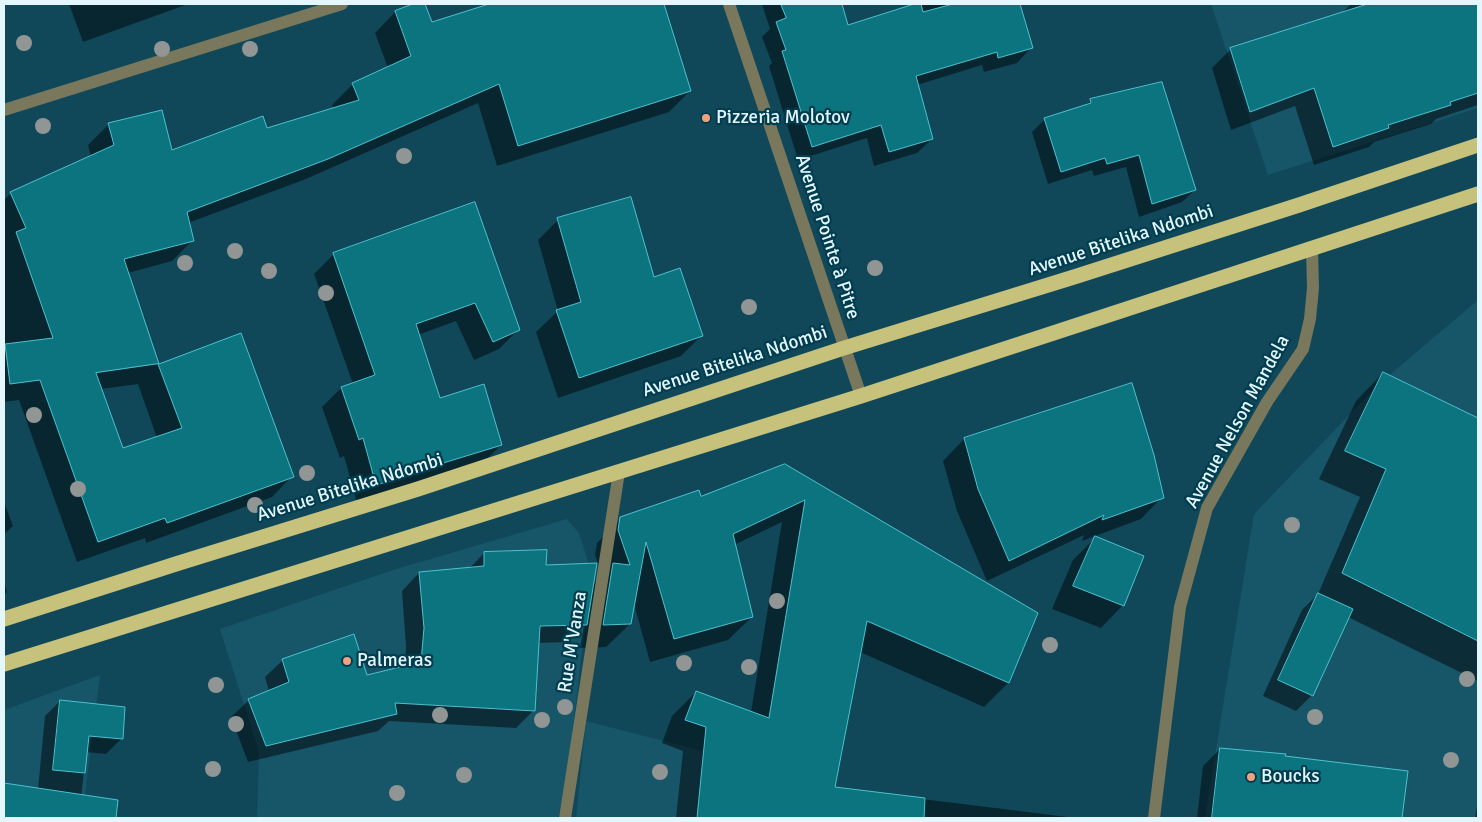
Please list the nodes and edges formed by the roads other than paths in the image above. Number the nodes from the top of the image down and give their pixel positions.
1 (342, 4) edge
2 (730, 4) edge
3 (4, 110) edge
4 (1478, 145) edge
5 (1478, 194) edge
6 (1312, 249) junction
7 (844, 348) junction
8 (861, 396) junction
9 (619, 472) junction
10 (4, 619) edge
11 (4, 664) edge
12 (564, 818) edge
13 (1154, 818) edge

1 - 3 street
2 - 7 street, Avenue Pointe à Pitre
4 - 7 highway, Avenue Bitelika Ndombi
5 - 6 highway
6 - 8 highway
6 - 13 street, Avenue Nelson Mandela
7 - 8 street, Avenue Pointe à Pitre
7 - 10 highway, Avenue Bitelika Ndombi
8 - 9 highway
9 - 11 highway
9 - 12 street, Rue M'Vanza

